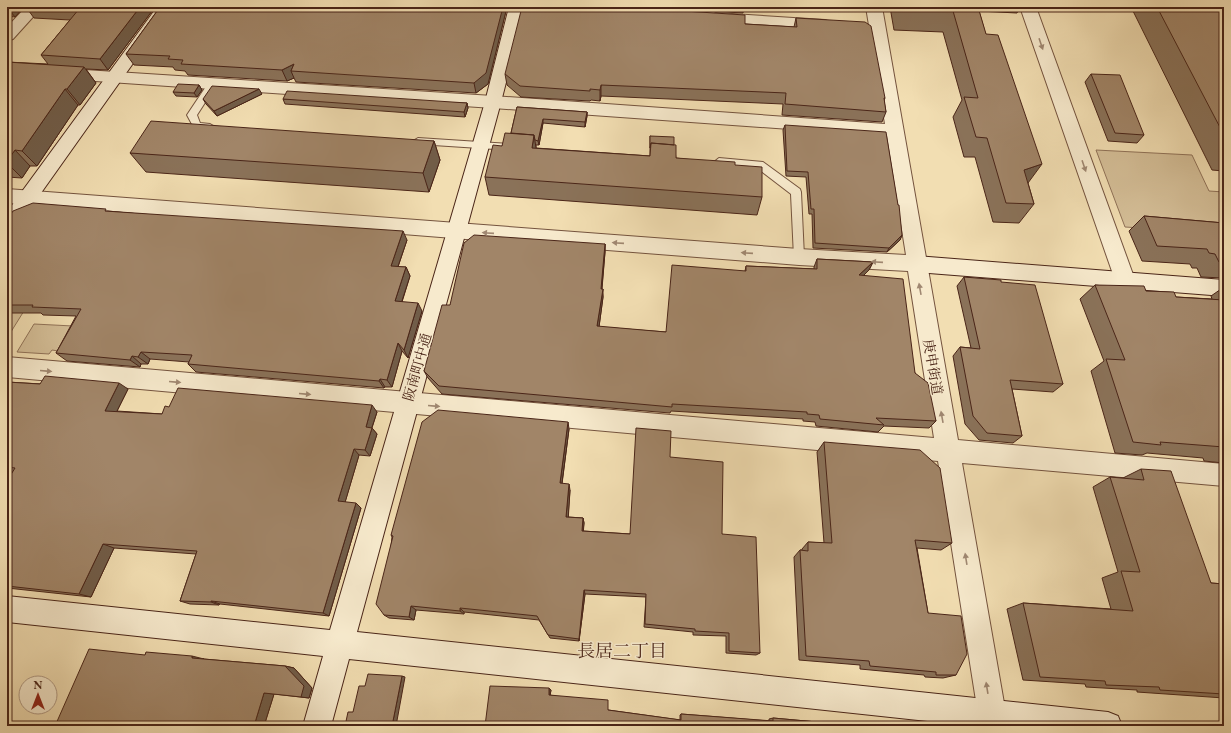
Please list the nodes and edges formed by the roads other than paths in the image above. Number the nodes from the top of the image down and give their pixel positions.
1 (34, 7) edge
2 (165, 7) edge
3 (518, 7) edge
4 (874, 7) edge
5 (1028, 7) edge
6 (1221, 7) edge
7 (1224, 12) edge
8 (702, 17) edge
9 (838, 26) edge
10 (7, 36) edge
11 (7, 70) edge
12 (114, 78) junction
13 (212, 84) junction
14 (493, 102) junction
15 (221, 128) edge
16 (895, 131) junction
17 (410, 140) edge
18 (481, 145) junction
19 (521, 148) edge
20 (712, 161) edge
21 (7, 196) edge
22 (27, 198) junction
23 (7, 226) edge
24 (456, 230) junction
25 (799, 257) junction
26 (916, 264) junction
27 (1124, 280) junction
28 (1224, 288) edge
29 (7, 368) edge
30 (406, 404) junction
31 (948, 451) junction
32 (1224, 475) edge
33 (7, 609) edge
34 (340, 644) junction
35 (993, 720) edge
36 (317, 726) edge
37 (1108, 726) edge

1 - 10 street
2 - 12 street
3 - 14 street, 阪南町中通
4 - 16 street, 庚申街道
5 -> 27 street
6 - 7 main road
8 - 9 street
11 - 12 street
12 - 13 street
12 - 22 street
13 - 14 street
13 - 15 lane
14 - 16 street
14 - 18 street, 阪南町中通
16 - 26 street, 庚申街道
17 - 18 lane
18 - 19 lane
18 - 24 street, 阪南町中通
20 - 25 lane
21 - 22 street
22 - 23 street
22 - 24 street
25 -> 24 street
24 - 30 street, 阪南町中通
26 -> 25 street
26 - 27 street
31 -> 26 street, 庚申街道
27 - 28 street
29 -> 30 street
30 -> 31 street
30 - 34 street, 阪南町中通
31 - 32 street
35 -> 31 street, 庚申街道
33 - 34 street
34 - 35 street
34 - 36 street, 阪南町中通
35 - 37 street

